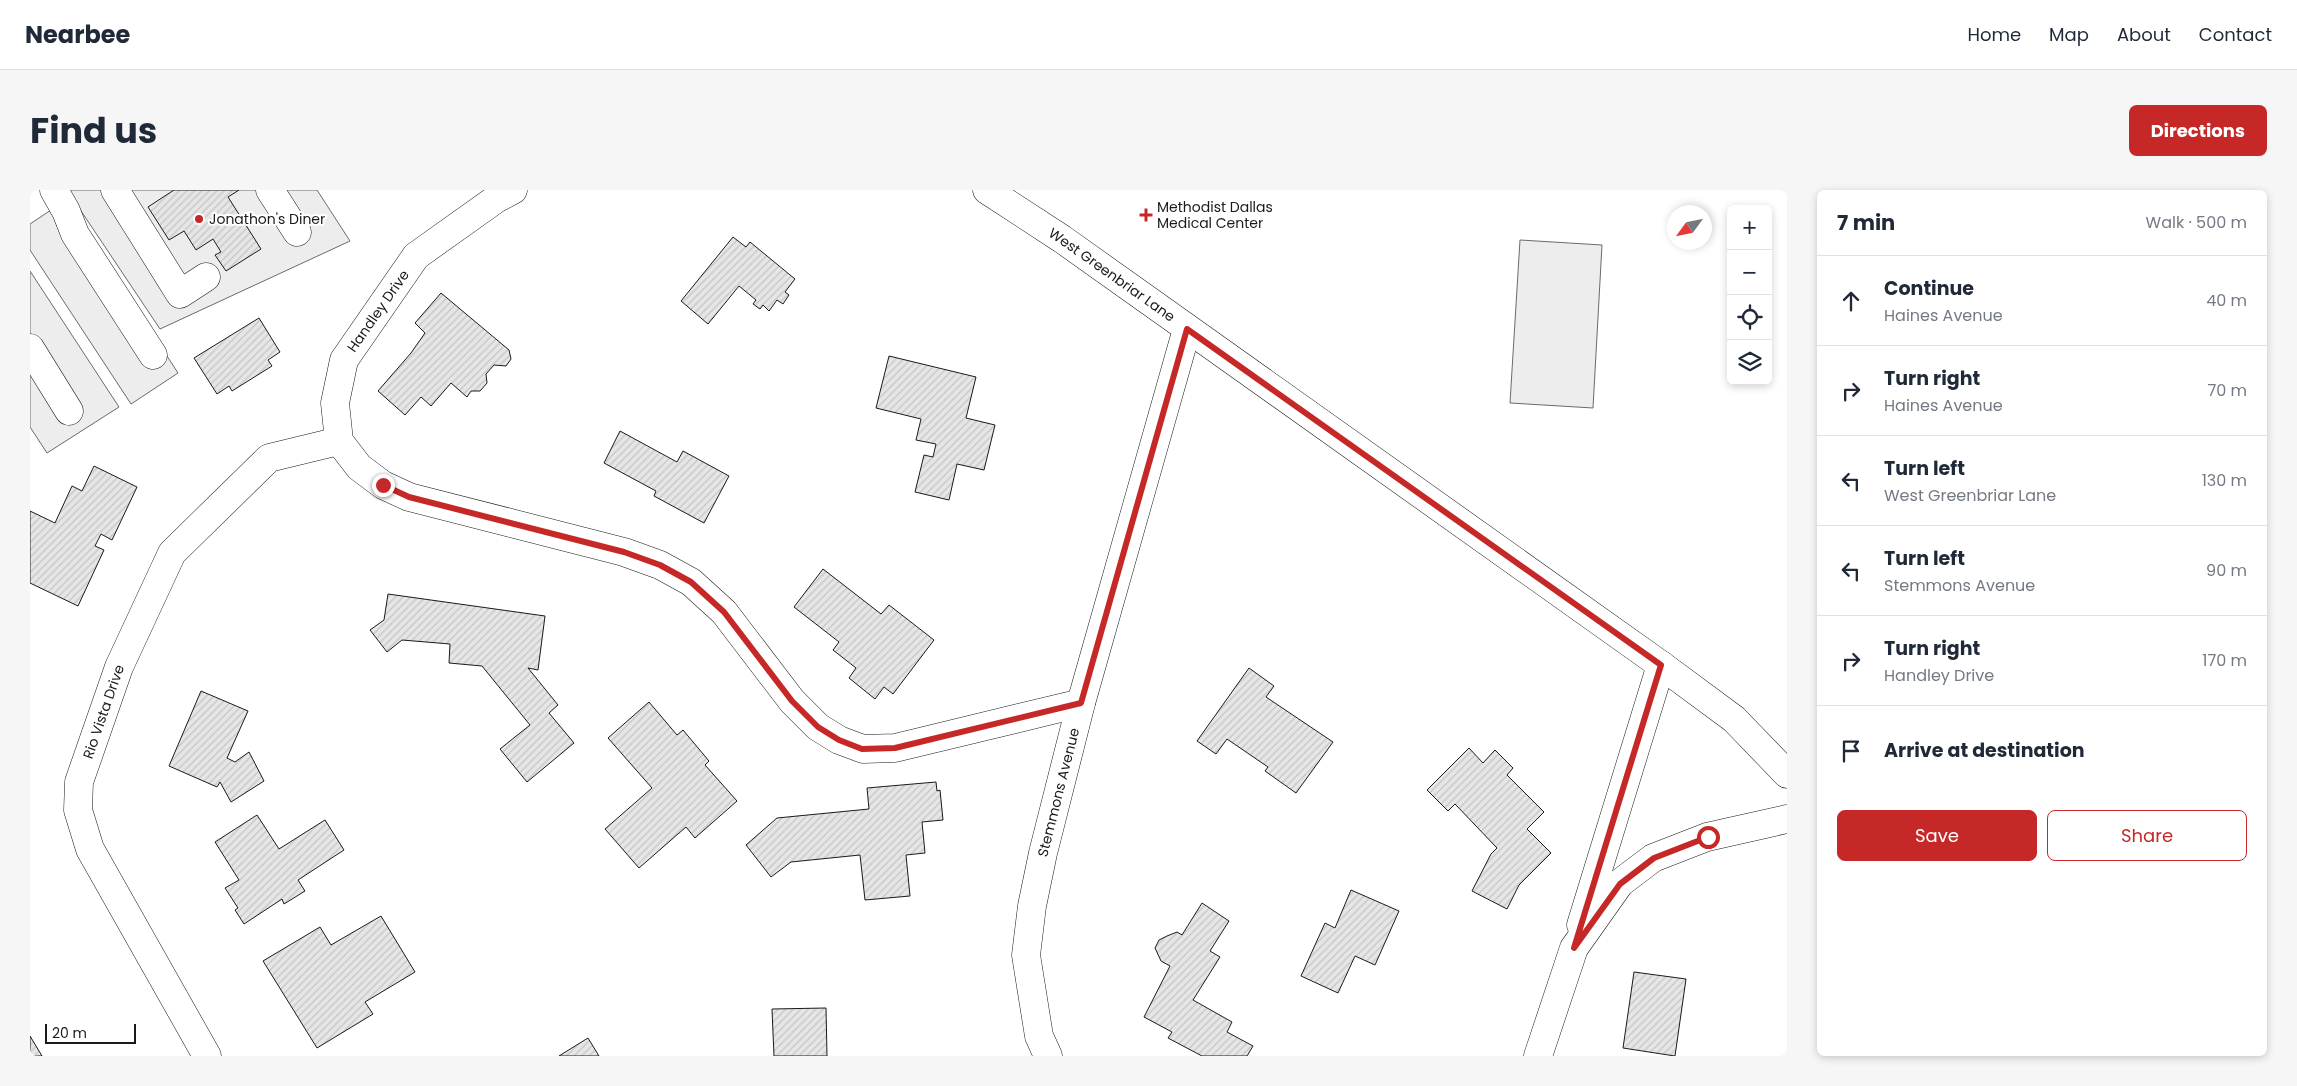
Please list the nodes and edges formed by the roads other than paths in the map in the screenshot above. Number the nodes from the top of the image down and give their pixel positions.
1 (54, 190) edge
2 (116, 190) edge
3 (270, 190) edge
4 (513, 190) edge
5 (987, 190) edge
6 (297, 232) dead end
7 (206, 277) dead end
8 (1187, 329) junction
9 (30, 348) edge
10 (153, 356) dead end
11 (69, 411) dead end
12 (339, 440) junction
13 (1661, 665) junction
14 (1081, 703) junction
15 (1787, 774) edge
16 (1787, 819) edge
17 (1574, 948) junction
18 (207, 1056) edge
19 (1048, 1056) edge
20 (1538, 1056) edge

1 - 10 street
2 - 7 street
3 - 6 street
4 - 12 street, Handley Drive
5 - 8 street, West Greenbriar Lane
8 - 13 street, West Greenbriar Lane
8 - 14 street, Stemmons Avenue
9 - 11 street
12 - 14 street
12 - 18 street, Rio Vista Drive
13 - 15 street, West Greenbriar Lane
13 - 17 street
14 - 19 street, Stemmons Avenue
16 - 17 street
17 - 20 street

